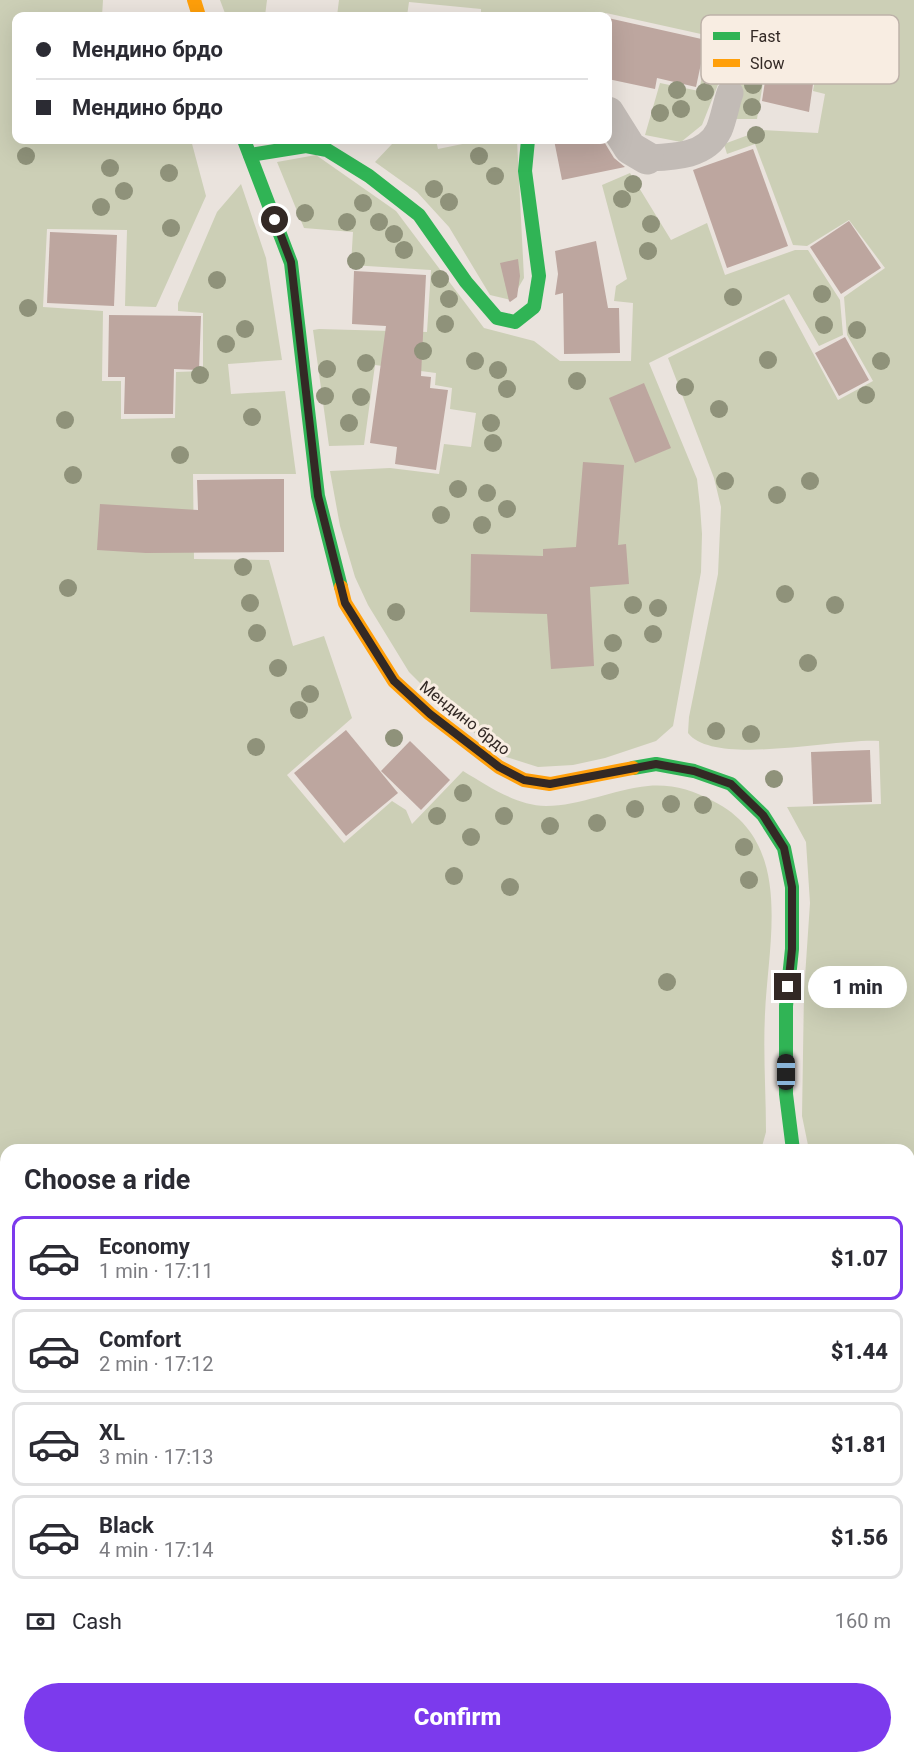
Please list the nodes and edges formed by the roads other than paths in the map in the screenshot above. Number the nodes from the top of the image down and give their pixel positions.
1 (730, 93) dead end
2 (612, 119) edge
3 (246, 144) edge
4 (528, 144) edge
5 (250, 155) junction
6 (647, 158) joint
7 (792, 1144) edge

1 - 6 lane
2 - 6 street
3 - 5 street, Мендино брдо
4 - 5 street
5 - 7 street, Мендино брдо

